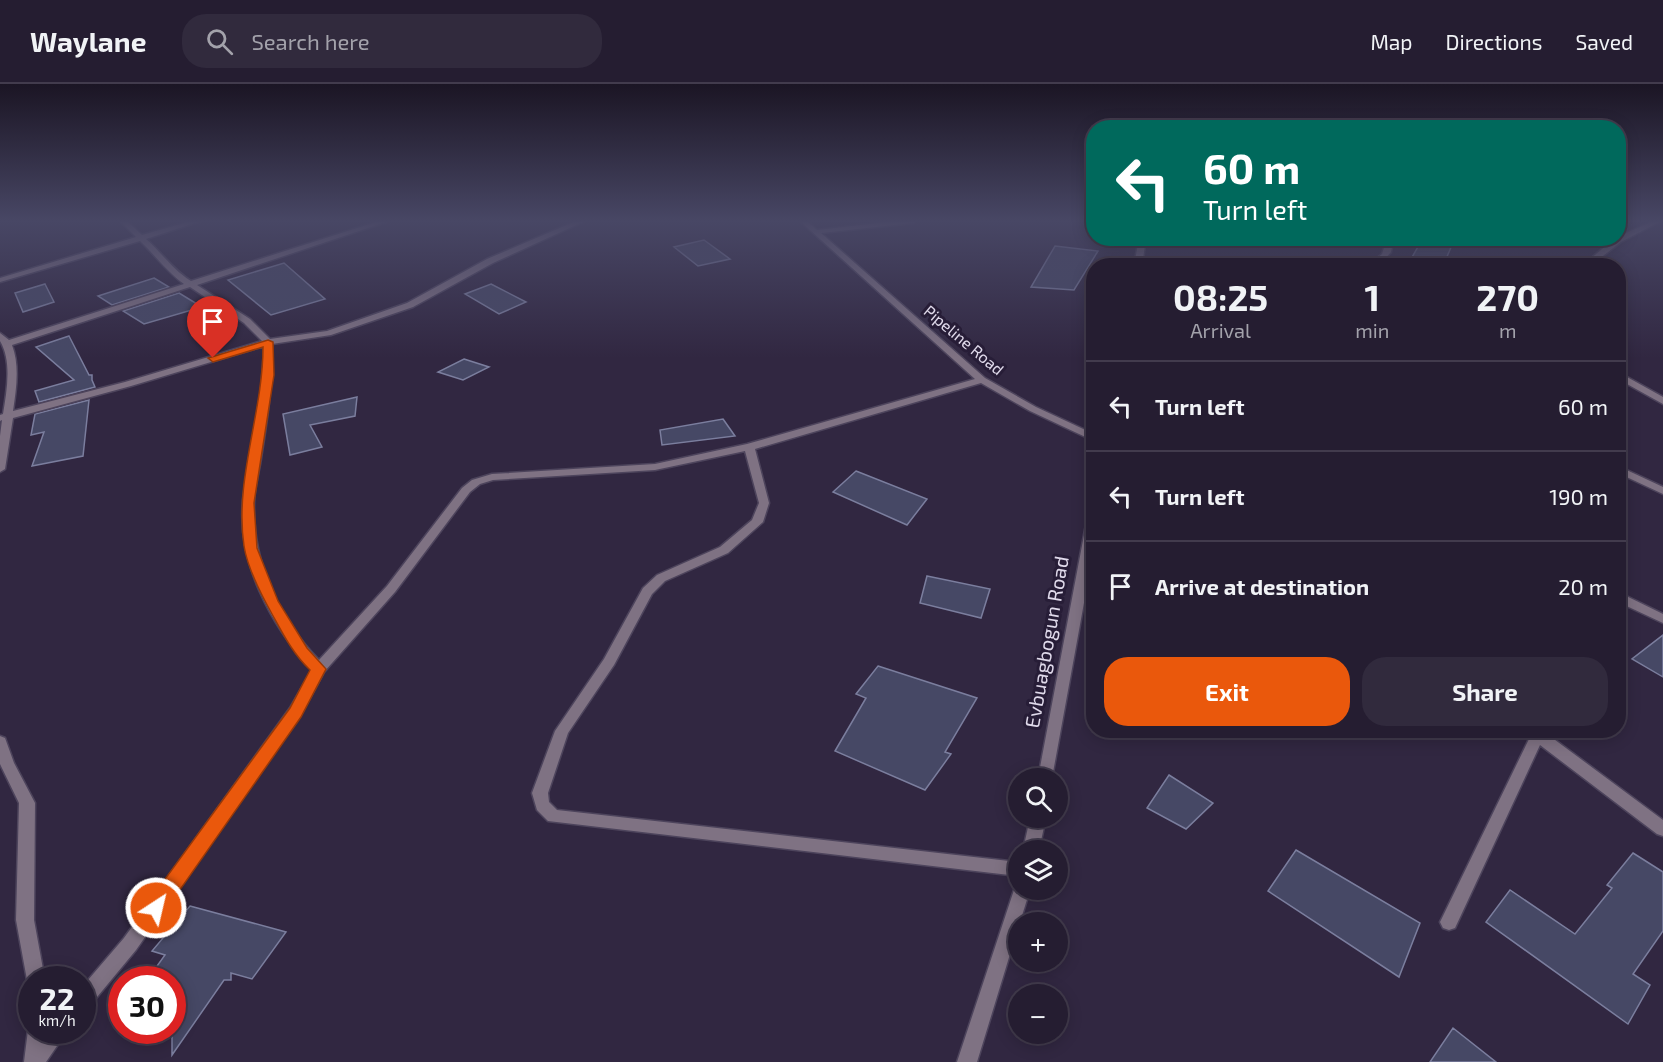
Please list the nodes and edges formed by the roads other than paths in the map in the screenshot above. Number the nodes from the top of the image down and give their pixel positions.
1 (45, 267) edge
2 (167, 267) edge
3 (243, 267) edge
4 (480, 267) edge
5 (857, 267) edge
6 (0, 280) edge
7 (188, 284) junction
8 (268, 342) junction
9 (4, 344) edge
10 (1626, 379) edge
11 (982, 380) junction
12 (1658, 394) edge
13 (1663, 401) edge
14 (3, 417) edge
15 (1086, 434) edge
16 (749, 447) junction
17 (0, 469) edge
18 (1626, 473) edge
19 (1663, 491) edge
20 (1086, 557) edge
21 (1626, 600) edge
22 (1663, 619) edge
23 (319, 669) junction
24 (1533, 738) edge
25 (1542, 738) edge
26 (0, 742) edge
27 (1047, 768) edge
28 (1663, 829) edge
29 (1008, 868) edge
30 (1019, 900) edge
31 (1449, 922) dead end
32 (33, 966) edge
33 (96, 985) edge
34 (36, 1044) edge
35 (48, 1044) edge
36 (35, 1061) edge
37 (967, 1062) edge

1 - 6 street
2 - 7 street
3 - 7 street
4 - 8 street
5 - 11 street, Pipeline Road
7 - 8 street
7 - 9 street
8 - 14 street
8 - 23 street
9 - 14 street
10 - 12 street
11 - 15 street, Pipeline Road
11 - 16 street
12 - 13 street
14 - 17 street
16 - 23 street
16 - 29 street
18 - 19 street
20 - 27 street, Evbuagbogun Road
21 - 22 street
23 - 33 street
24 - 31 street
25 - 28 street
26 - 32 street
30 - 37 street
34 - 36 street
35 - 36 street

